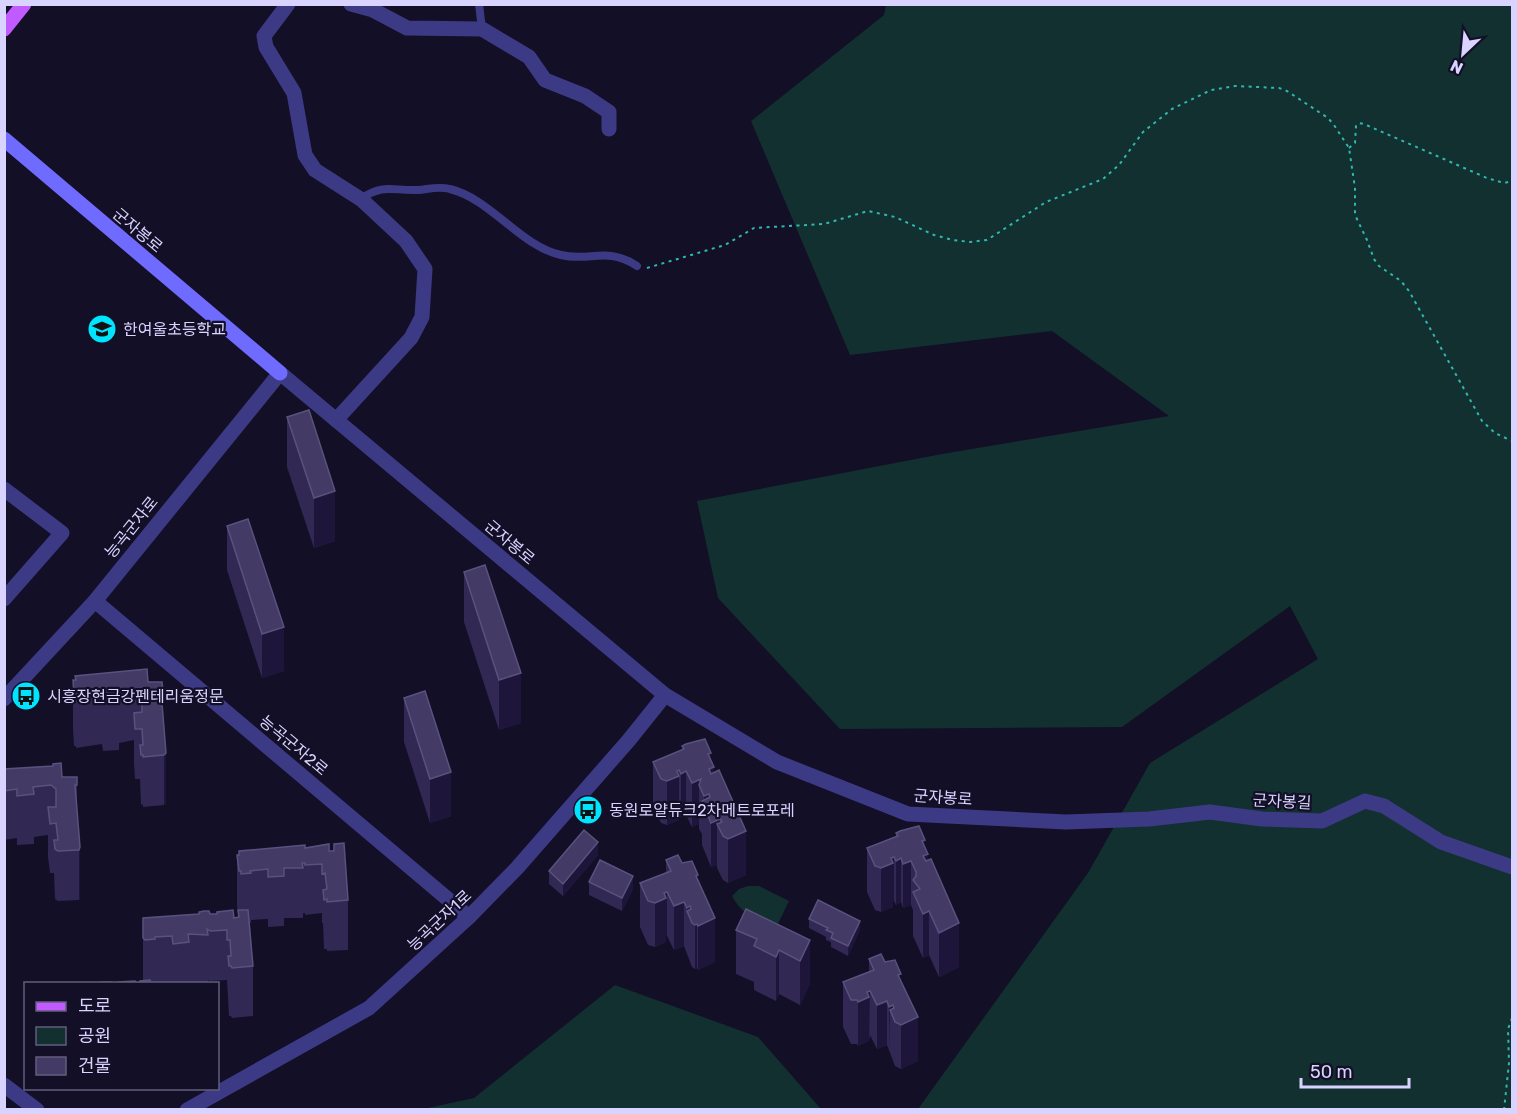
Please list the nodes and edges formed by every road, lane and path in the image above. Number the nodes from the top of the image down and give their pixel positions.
1 (24, 4) edge
2 (288, 4) edge
3 (351, 4) edge
4 (479, 4) edge
5 (4, 29) edge
6 (482, 29) junction
7 (609, 129) dead end
8 (4, 139) edge
9 (1348, 148) junction
10 (1512, 181) edge
11 (360, 199) junction
12 (637, 266) joint
13 (280, 374) junction
14 (336, 420) junction
15 (1512, 441) edge
16 (4, 489) edge
17 (4, 598) edge
18 (95, 601) junction
19 (665, 696) junction
20 (4, 699) edge
21 (1066, 822) joint
22 (1512, 867) edge
23 (469, 917) junction
24 (1512, 1018) edge
25 (4, 1085) edge
26 (37, 1110) edge
27 (187, 1110) edge
28 (1504, 1110) edge

1 - 5 main road
2 - 11 street
3 - 6 street
4 - 6 lane
6 - 7 street
8 - 13 main road, 군자봉로
9 - 10 path
9 - 12 path
9 - 15 path
11 - 12 lane
11 - 14 street
13 - 14 street, 군자봉로
13 - 18 street, 능곡군자로
14 - 19 street, 군자봉로
16 - 17 street
18 - 20 street, 능곡군자로
18 - 23 street, 능곡군자2로
19 - 21 street, 군자봉로
19 - 23 street, 능곡군자1로
21 - 22 street, 군자봉길
23 - 27 street, 능곡군자1로
24 - 28 path
25 - 26 street

